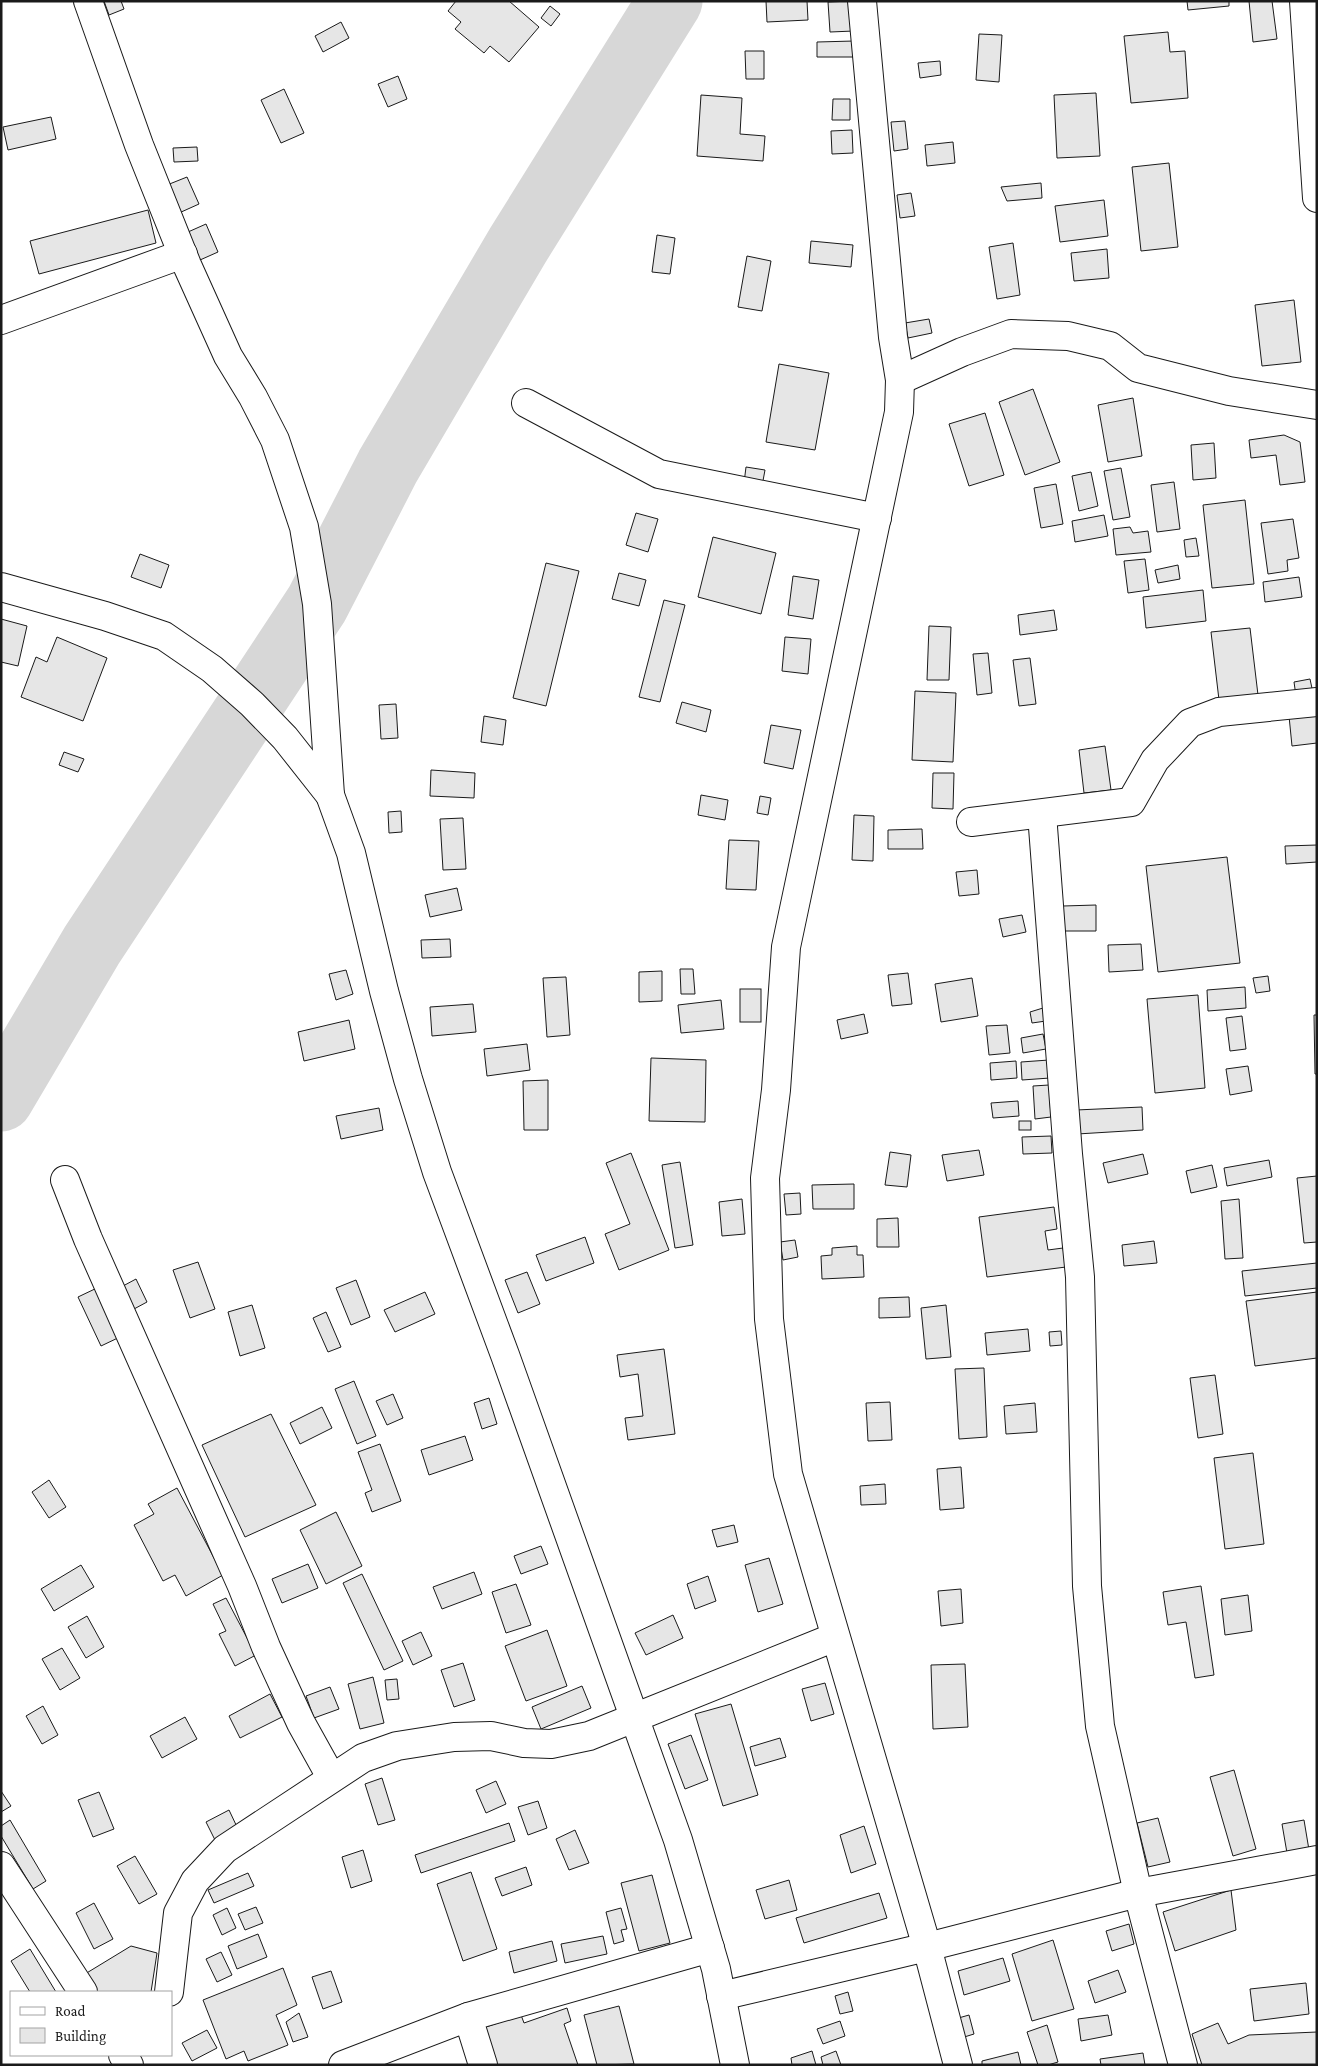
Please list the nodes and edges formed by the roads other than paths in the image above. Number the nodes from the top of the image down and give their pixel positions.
1 (88, 1) edge
2 (862, 1) edge
3 (1304, 1) edge
4 (1317, 198) edge
5 (183, 254) junction
6 (1, 320) edge
7 (900, 380) junction
8 (526, 403) dead end
9 (1317, 405) edge
10 (877, 518) junction
11 (1, 587) edge
12 (1317, 702) edge
13 (330, 795) junction
14 (1042, 814) junction
15 (971, 822) dead end
16 (65, 1180) dead end
17 (835, 1637) junction
18 (634, 1717) junction
19 (331, 1778) junction
20 (1317, 1860) edge
21 (1, 1866) edge
22 (1138, 1893) junction
23 (927, 1947) junction
24 (710, 1948) junction
25 (82, 1991) edge
26 (169, 1991) edge
27 (721, 1996) junction
28 (468, 2017) junction
29 (343, 2065) edge
30 (483, 2065) edge
31 (735, 2065) edge
32 (958, 2065) edge
33 (1183, 2065) edge

1 - 5 main road
2 - 7 main road
3 - 4 main road
5 - 6 main road
5 - 13 main road
7 - 9 main road
7 - 10 main road
8 - 10 main road
10 - 17 main road
11 - 13 main road
12 - 14 main road
13 - 18 main road
14 - 15 main road
14 - 22 main road
16 - 19 main road
17 - 18 main road
17 - 23 main road
18 - 19 main road
18 - 24 main road
19 - 26 main road
20 - 22 main road
21 - 25 main road
22 - 23 main road
22 - 33 main road
23 - 27 main road
23 - 32 main road
24 - 27 main road
24 - 28 main road
27 - 31 main road
28 - 29 main road
28 - 30 main road

